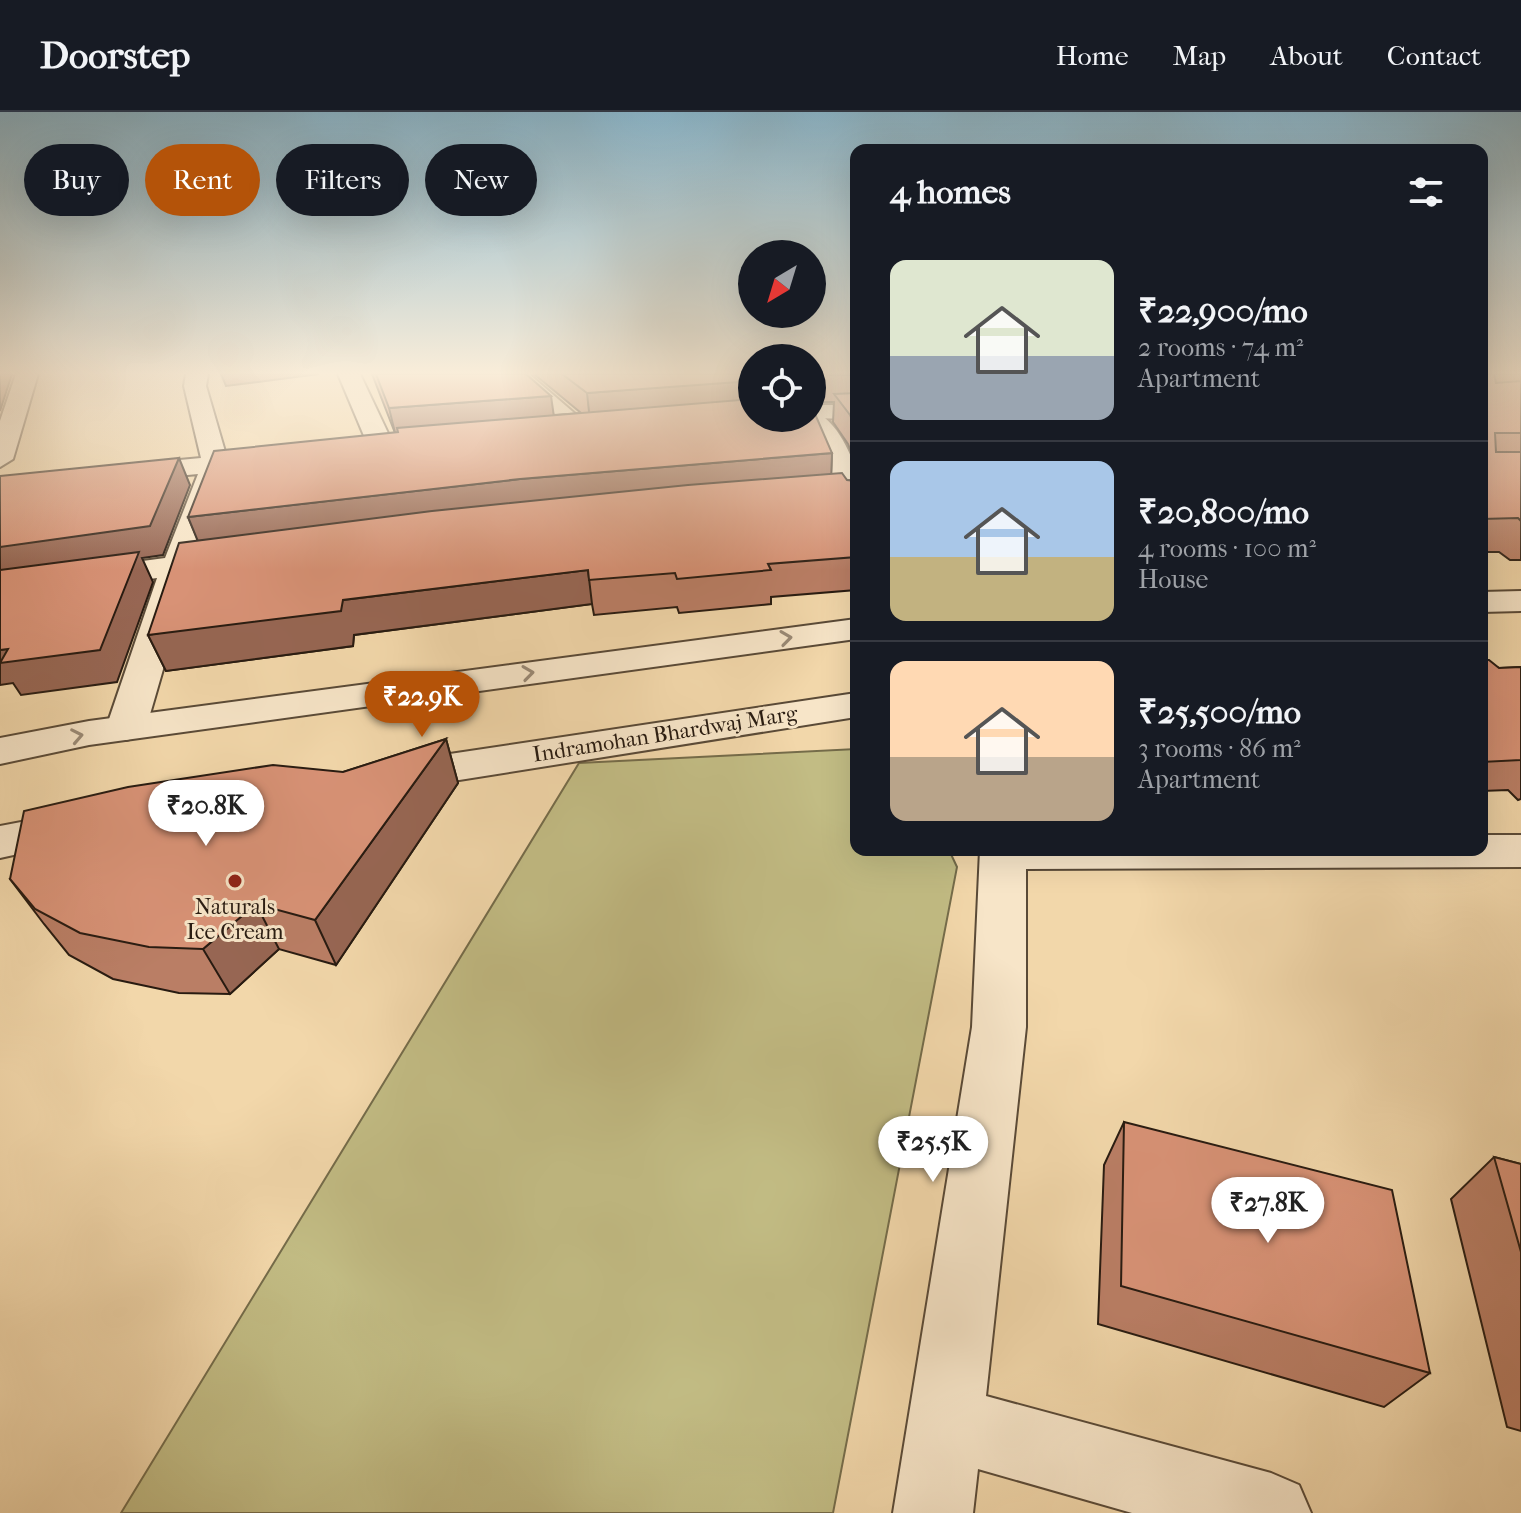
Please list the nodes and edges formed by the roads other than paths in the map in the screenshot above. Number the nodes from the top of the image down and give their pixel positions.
1 (6, 439) edge
2 (209, 439) edge
3 (378, 439) edge
4 (827, 439) edge
5 (414, 447) edge
6 (383, 450) junction
7 (353, 453) edge
8 (291, 457) edge
9 (0, 459) edge
10 (215, 463) junction
11 (107, 475) edge
12 (846, 495) edge
13 (254, 555) edge
14 (177, 566) junction
15 (0, 590) edge
16 (1521, 601) edge
17 (1488, 602) edge
18 (850, 630) edge
19 (850, 706) edge
20 (126, 728) junction
21 (0, 751) edge
22 (361, 782) edge
23 (110, 821) edge
24 (0, 842) edge
25 (1488, 851) edge
26 (1521, 851) edge
27 (1004, 856) edge
28 (945, 1422) junction
29 (933, 1513) edge
30 (1271, 1513) edge

1 - 9 street
2 - 10 street
3 - 6 street
4 - 12 street
5 - 6 street
6 - 7 street
8 - 10 street
10 - 11 street
10 - 14 street
13 - 14 street
14 - 15 street
14 - 20 street
16 - 17 street
20 -> 18 street
19 - 22 street, Indramohan Bhardwaj Marg
21 -> 20 street
23 - 24 street
25 - 26 street
27 - 28 street
28 - 29 street
28 - 30 street

